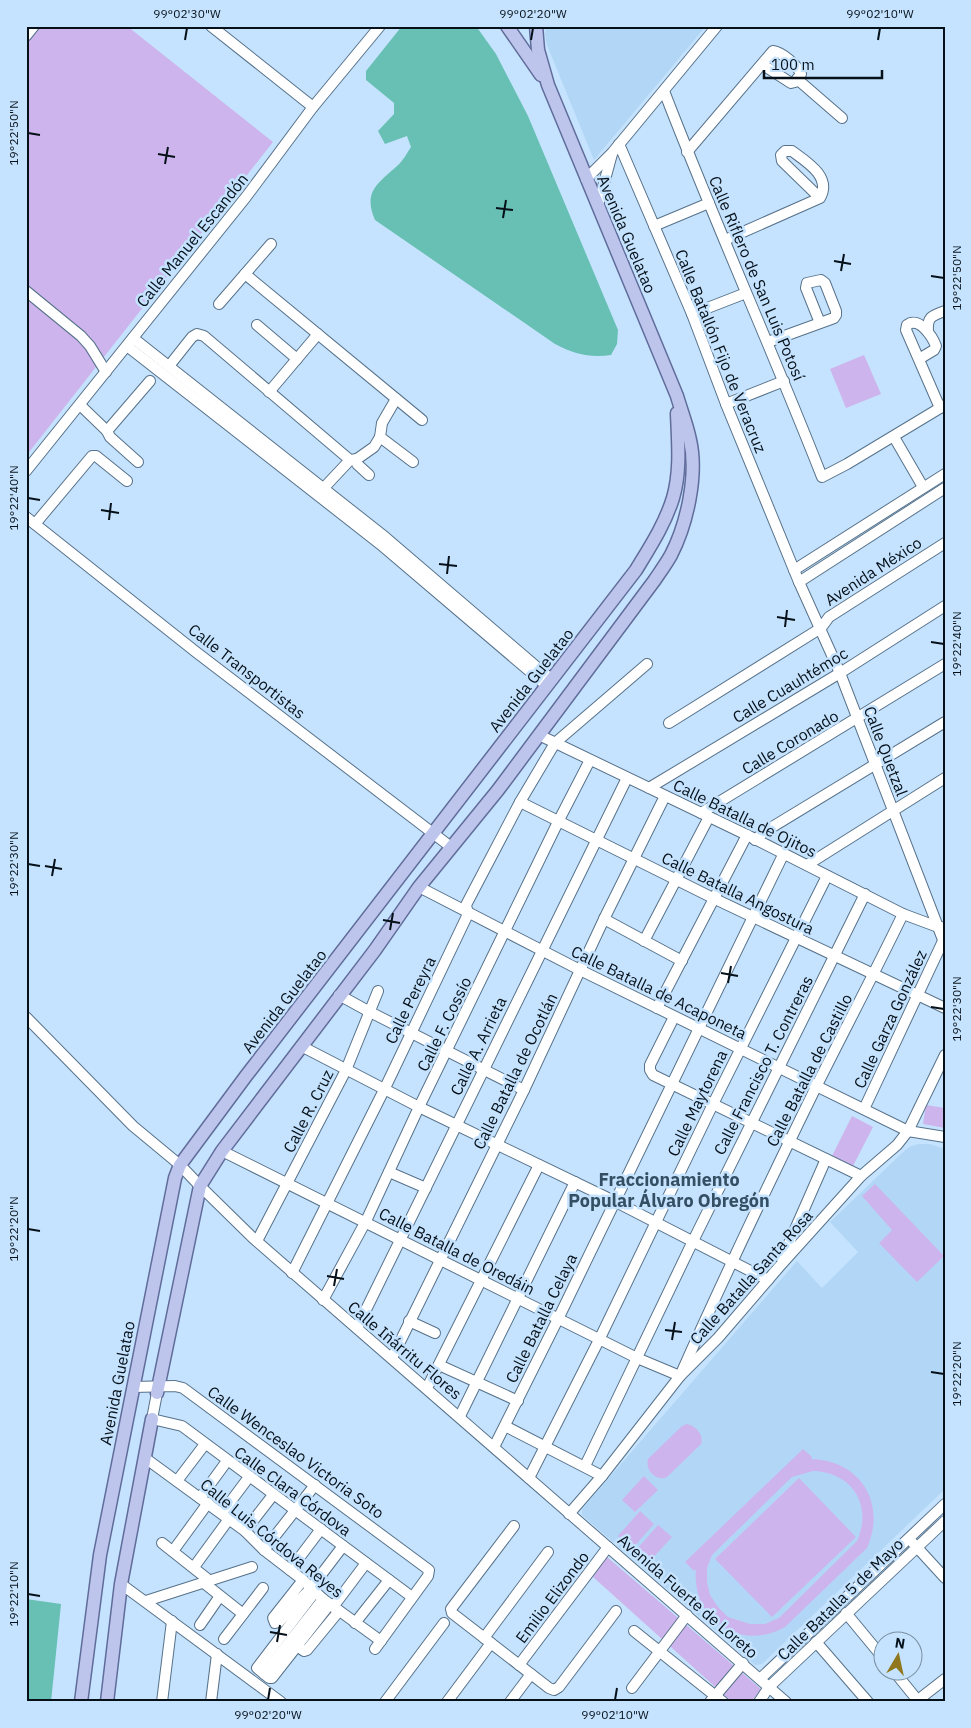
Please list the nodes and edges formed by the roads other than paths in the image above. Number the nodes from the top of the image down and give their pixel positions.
1 (34, 26) edge
2 (211, 26) edge
3 (380, 26) edge
4 (507, 26) edge
5 (536, 26) edge
6 (717, 26) edge
7 (26, 36) edge
8 (763, 65) junction
9 (797, 79) junction
10 (548, 85) junction
11 (664, 91) junction
12 (313, 107) junction
13 (842, 118) dead end
14 (619, 144) junction
15 (687, 152) junction
16 (612, 153) junction
17 (586, 179) junction
18 (820, 198) junction
19 (709, 203) junction
20 (598, 205) junction
21 (654, 226) junction
22 (725, 240) junction
23 (270, 244) dead end
24 (245, 274) junction
25 (26, 291) edge
26 (746, 293) junction
27 (219, 304) dead end
28 (945, 310) edge
29 (692, 314) junction
30 (820, 323) dead end
31 (257, 325) dead end
32 (928, 332) junction
33 (318, 334) junction
34 (130, 342) junction
35 (768, 342) junction
36 (297, 359) junction
37 (919, 359) junction
38 (169, 366) junction
39 (106, 372) junction
40 (150, 381) dead end
41 (784, 381) junction
42 (270, 392) junction
43 (676, 396) junction
44 (396, 399) junction
45 (726, 404) junction
46 (80, 405) junction
47 (942, 406) edge
48 (422, 420) dead end
49 (232, 423) junction
50 (107, 431) junction
51 (894, 436) junction
52 (380, 437) junction
53 (353, 460) junction
54 (138, 462) dead end
55 (413, 462) dead end
56 (26, 471) edge
57 (945, 474) edge
58 (368, 475) dead end
59 (126, 481) dead end
60 (923, 487) junction
61 (945, 488) edge
62 (320, 492) junction
63 (30, 521) edge
64 (847, 536) junction
65 (945, 543) edge
66 (852, 547) junction
67 (794, 570) junction
68 (799, 582) junction
69 (945, 606) edge
70 (821, 628) junction
71 (647, 664) dead end
72 (945, 664) edge
73 (840, 673) junction
74 (549, 683) junction
75 (858, 718) junction
76 (945, 722) edge
77 (668, 723) dead end
78 (539, 735) junction
79 (555, 743) junction
80 (590, 760) junction
81 (875, 764) junction
82 (627, 778) junction
83 (944, 781) edge
84 (649, 788) junction
85 (666, 796) junction
86 (520, 802) junction
87 (893, 810) junction
88 (705, 815) junction
89 (558, 822) junction
90 (433, 834) junction
91 (751, 837) junction
92 (595, 840) junction
93 (450, 847) junction
94 (784, 853) junction
95 (634, 859) junction
96 (806, 865) junction
97 (827, 876) junction
98 (677, 880) junction
99 (419, 887) junction
100 (865, 894) junction
101 (715, 899) junction
102 (468, 914) junction
103 (903, 914) junction
104 (753, 917) junction
105 (604, 919) junction
106 (942, 927) edge
107 (505, 932) junction
108 (797, 937) junction
109 (644, 941) junction
110 (944, 943) edge
111 (542, 951) junction
112 (834, 956) junction
113 (682, 961) junction
114 (580, 970) junction
115 (874, 975) junction
116 (378, 991) dead end
117 (340, 995) junction
118 (918, 996) junction
119 (657, 1008) junction
120 (945, 1008) edge
121 (370, 1012) junction
122 (26, 1017) edge
123 (674, 1017) junction
124 (698, 1028) junction
125 (411, 1033) junction
126 (301, 1046) junction
127 (740, 1049) junction
128 (447, 1051) junction
129 (945, 1055) edge
130 (778, 1068) junction
131 (483, 1069) junction
132 (346, 1070) junction
133 (671, 1083) junction
134 (817, 1085) junction
135 (385, 1088) junction
136 (524, 1090) junction
137 (713, 1104) junction
138 (420, 1106) junction
139 (864, 1109) junction
140 (751, 1123) junction
141 (456, 1124) junction
142 (908, 1131) junction
143 (945, 1137) edge
144 (790, 1141) junction
145 (497, 1144) junction
146 (222, 1151) junction
147 (826, 1159) junction
148 (180, 1165) junction
149 (539, 1165) junction
150 (389, 1172) junction
151 (861, 1176) junction
152 (575, 1182) junction
153 (287, 1183) junction
154 (200, 1186) junction
155 (426, 1188) junction
156 (614, 1201) junction
157 (328, 1203) junction
158 (366, 1221) junction
159 (656, 1223) junction
160 (401, 1239) junction
161 (257, 1241) junction
162 (692, 1243) junction
163 (440, 1259) junction
164 (731, 1262) junction
165 (778, 1267) junction
166 (292, 1273) junction
167 (483, 1280) junction
168 (768, 1280) junction
169 (519, 1298) junction
170 (323, 1300) junction
171 (559, 1318) junction
172 (409, 1321) junction
173 (357, 1328) junction
174 (434, 1333) dead end
175 (600, 1338) junction
176 (392, 1358) junction
177 (637, 1358) junction
178 (440, 1366) junction
179 (680, 1376) junction
180 (478, 1382) junction
181 (133, 1387) junction
182 (427, 1388) junction
183 (158, 1390) junction
184 (518, 1401) junction
185 (460, 1416) junction
186 (152, 1419) junction
187 (505, 1426) junction
188 (205, 1444) junction
189 (494, 1446) junction
190 (546, 1447) junction
191 (145, 1458) junction
192 (226, 1461) junction
193 (585, 1466) junction
194 (602, 1476) junction
195 (249, 1477) junction
196 (529, 1478) junction
197 (177, 1481) junction
198 (315, 1485) junction
199 (273, 1495) junction
200 (204, 1500) junction
201 (945, 1504) edge
202 (294, 1511) junction
203 (569, 1514) junction
204 (226, 1516) junction
205 (943, 1525) edge
206 (514, 1526) dead end
207 (321, 1529) junction
208 (245, 1531) junction
209 (909, 1538) junction
210 (162, 1543) dead end
211 (343, 1546) junction
212 (608, 1547) junction
213 (917, 1547) junction
214 (264, 1550) junction
215 (174, 1551) junction
216 (548, 1552) dead end
217 (366, 1563) junction
218 (194, 1567) junction
219 (252, 1567) dead end
220 (290, 1570) junction
221 (945, 1578) edge
222 (303, 1580) junction
223 (389, 1580) junction
224 (864, 1581) junction
225 (207, 1582) junction
226 (121, 1584) junction
227 (263, 1588) dead end
228 (873, 1589) junction
229 (220, 1596) junction
230 (412, 1597) junction
231 (325, 1600) junction
232 (146, 1601) junction
233 (616, 1611) dead end
234 (846, 1613) junction
235 (243, 1614) junction
236 (687, 1615) junction
237 (172, 1620) junction
238 (355, 1623) junction
239 (444, 1623) dead end
240 (200, 1625) dead end
241 (634, 1631) dead end
242 (224, 1639) dead end
243 (291, 1640) junction
244 (488, 1640) junction
245 (816, 1642) junction
246 (874, 1646) edge
247 (659, 1653) junction
248 (217, 1654) junction
249 (743, 1663) junction
250 (519, 1665) junction
251 (531, 1674) junction
252 (761, 1678) junction
253 (945, 1679) edge
254 (901, 1680) edge
255 (769, 1687) junction
256 (632, 1688) dead end
257 (716, 1700) edge
258 (919, 1701) edge
259 (81, 1702) edge
260 (106, 1702) edge
261 (162, 1702) edge
262 (211, 1702) edge
263 (280, 1702) edge
264 (384, 1702) edge
265 (447, 1702) edge
266 (510, 1702) edge
267 (759, 1702) edge
268 (786, 1702) edge
269 (868, 1702) edge

1 - 7 street
2 - 12 street
3 - 12 street, Calle Manuel Escandón
4 - 10 main road, Avenida Guelatao
5 - 10 main road, Avenida Guelatao
6 - 11 street
8 - 9 street
8 - 9 street
8 - 15 street
9 - 13 street
10 - 17 main road, Avenida Guelatao
11 - 14 street
11 - 15 street, Calle Riflero de San Luis Potosí
12 - 34 street, Calle Manuel Escandón
14 - 16 street
14 - 21 street, Calle Batallón Fijo de Veracruz
15 - 19 street, Calle Riflero de San Luis Potosí
16 - 17 street
16 - 20 street
17 - 20 main road, Avenida Guelatao
18 - 18 street
18 - 22 street
19 - 21 street
19 - 22 street, Calle Riflero de San Luis Potosí
20 - 43 main road, Avenida Guelatao
21 - 29 street, Calle Batallón Fijo de Veracruz
22 - 26 street, Calle Riflero de San Luis Potosí
23 - 24 street
24 - 27 street
24 - 33 street
25 - 39 street
26 - 29 street
26 - 35 street, Calle Riflero de San Luis Potosí
28 - 32 street
29 - 45 street, Calle Batallón Fijo de Veracruz
30 - 35 street
31 - 36 street
32 - 37 street
32 - 37 street
33 - 36 street
33 - 44 street
34 - 38 street
34 - 39 street, Calle Manuel Escandón
34 - 49 street
35 - 41 street, Calle Riflero de San Luis Potosí
36 - 42 street
37 - 47 street
38 - 42 street
38 - 49 street
39 - 46 street, Calle Manuel Escandón
40 - 50 street
41 - 45 street
41 - 51 street, Calle Riflero de San Luis Potosí
42 - 53 street
43 - 74 main road, Avenida Guelatao
43 - 78 main road, Avenida Guelatao
44 - 48 street
44 - 52 street
45 - 67 street, Calle Batallón Fijo de Veracruz
46 - 50 street
46 - 56 street, Calle Manuel Escandón
47 - 51 street
49 - 62 street
50 - 54 street
51 - 60 street
52 - 53 street
52 - 55 street
53 - 58 street
53 - 62 street
57 - 60 street
59 - 63 street
60 - 64 street
61 - 66 street
62 - 74 street
63 - 90 street, Calle Transportistas
64 - 66 street
64 - 67 street
65 - 70 street, Avenida México
66 - 68 street
67 - 68 street, Calle Quetzal
68 - 70 street, Calle Quetzal
69 - 73 street, Calle Cuauhtémoc
70 - 73 street, Calle Quetzal
70 - 77 street, Avenida México
71 - 79 street, Calle Pereyra
72 - 75 street, Calle Coronado
73 - 75 street, Calle Quetzal
73 - 84 street, Calle Cuauhtémoc
74 - 90 main road, Avenida Guelatao
75 - 81 street, Calle Quetzal
75 - 88 street, Calle Coronado
76 - 81 street
78 - 79 street, Calle Batalla de Ojitos
78 - 93 main road, Avenida Guelatao
79 - 80 street, Calle Batalla de Ojitos
79 - 86 street, Calle Pereyra
80 - 82 street, Calle Batalla de Ojitos
80 - 89 street, Calle F. Cossío
81 - 87 street, Calle Quetzal
81 - 91 street
82 - 84 street, Calle Batalla de Ojitos
82 - 92 street, Calle A. Arrieta
83 - 87 street
84 - 85 street, Calle Batalla de Ojitos
85 - 88 street, Calle Batalla de Ojitos
85 - 95 street, Calle Batalla de Ocotlán
86 - 89 street, Calle Batalla Angostura
86 - 102 street, Calle Pereyra
87 - 96 street
87 - 106 street, Calle Quetzal
88 - 91 street, Calle Batalla de Ojitos
88 - 98 street
89 - 92 street, Calle Batalla Angostura
89 - 107 street, Calle F. Cossío
90 - 93 street, Calle Transportistas
90 - 148 main road, Avenida Guelatao
91 - 94 street, Calle Batalla de Ojitos
91 - 101 street
92 - 95 street, Calle Batalla Angostura
92 - 111 street, Calle A. Arrieta
93 - 99 main road, Avenida Guelatao
94 - 96 street, Calle Batalla de Ojitos
94 - 104 street, Calle Batalla Celaya
95 - 98 street, Calle Batalla Angostura
95 - 105 street, Calle Batalla de Ocotlán
96 - 97 street, Calle Batalla de Ojitos
97 - 100 street, Calle Batalla de Ojitos
97 - 108 street, Calle Maytorena
98 - 101 street, Calle Batalla Angostura
98 - 109 street
99 - 102 street, Calle Batalla de Acaponeta
99 - 117 main road, Avenida Guelatao
100 - 103 street, Calle Batalla de Ojitos
100 - 112 street, Calle Francisco T. Contreras
101 - 104 street, Calle Batalla Angostura
101 - 113 street
102 - 107 street, Calle Batalla de Acaponeta
102 - 125 street, Calle Pereyra
103 - 106 street, Calle Batalla de Ojitos
103 - 115 street, Calle Batalla de Castillo
104 - 108 street, Calle Batalla Angostura
104 - 124 street, Calle Batalla Celaya
105 - 109 street
105 - 114 street, Calle Batalla de Ocotlán
106 - 110 street, Calle Quetzal
107 - 111 street, Calle Batalla de Acaponeta
107 - 128 street, Calle F. Cossío
108 - 112 street, Calle Batalla Angostura
108 - 127 street, Calle Maytorena
109 - 113 street
110 - 118 street, Calle Garza González
111 - 114 street, Calle Batalla de Acaponeta
111 - 131 street, Calle A. Arrieta
112 - 115 street, Calle Batalla Angostura
112 - 130 street, Calle Francisco T. Contreras
113 - 119 street
114 - 119 street, Calle Batalla de Acaponeta
114 - 136 street, Calle Batalla de Ocotlán
115 - 118 street, Calle Batalla Angostura
115 - 134 street, Calle Batalla de Castillo
116 - 121 street, Calle R. Cruz
117 - 121 street
117 - 126 main road, Avenida Guelatao
118 - 120 street, Calle Batalla Angostura
118 - 139 street, Calle Garza González
119 - 123 street, Calle Batalla de Acaponeta
121 - 125 street
121 - 132 street, Calle R. Cruz
122 - 148 street, Calle Iñárritu Flores
123 - 124 street, Calle Batalla de Acaponeta
123 - 133 street
124 - 127 street, Calle Batalla de Acaponeta
124 - 133 street, Calle Batalla Celaya
125 - 128 street
125 - 135 street, Calle Pereyra
126 - 132 street
126 - 146 main road, Avenida Guelatao
127 - 130 street, Calle Batalla de Acaponeta
127 - 137 street, Calle Maytorena
128 - 131 street
128 - 138 street, Calle F. Cossío
129 - 142 street, Calle Batalla Santa Rosa
130 - 134 street, Calle Batalla de Acaponeta
130 - 140 street, Calle Francisco T. Contreras
131 - 136 street
131 - 141 street, Calle A. Arrieta
132 - 135 street
132 - 153 street, Calle R. Cruz
133 - 137 street
133 - 156 street, Calle Batalla Celaya
134 - 139 street, Calle Batalla de Acaponeta
134 - 144 street, Calle Batalla de Castillo
135 - 138 street
135 - 157 street, Calle Pereyra
136 - 145 street, Calle Batalla de Ocotlán
137 - 140 street
137 - 159 street, Calle Maytorena
138 - 141 street
138 - 150 street, Calle F. Cossío
139 - 142 street, Calle Batalla de Acaponeta
140 - 144 street
140 - 162 street, Calle Francisco T. Contreras
141 - 145 street
141 - 155 street, Calle A. Arrieta
142 - 143 street, Calle Batalla de Acaponeta
142 - 151 street, Calle Batalla Santa Rosa
144 - 147 street
144 - 164 street, Calle Batalla de Castillo
145 - 149 street
145 - 163 street, Calle Batalla de Ocotlán
146 - 153 street, Calle Batalla de Oredáin
146 - 154 main road, Avenida Guelatao
147 - 151 street
147 - 165 street
148 - 154 street, Calle Iñárritu Flores
148 - 181 main road, Avenida Guelatao
149 - 152 street
149 - 167 street
150 - 155 street
150 - 158 street, Calle F. Cossío
151 - 165 street, Calle Batalla Santa Rosa
152 - 156 street
152 - 169 street
153 - 157 street, Calle Batalla de Oredáin
153 - 161 street, Calle R. Cruz
154 - 161 street, Calle Iñárritu Flores
154 - 183 main road, Avenida Guelatao
155 - 160 street, Calle A. Arrieta
156 - 159 street
156 - 171 street, Calle Batalla Celaya
157 - 158 street, Calle Batalla de Oredáin
157 - 166 street, Calle Pereyra
158 - 160 street, Calle Batalla de Oredáin
158 - 170 street, Calle F. Cossío
159 - 162 street
159 - 175 street, Calle Maytorena
160 - 163 street, Calle Batalla de Oredáin
160 - 173 street, Calle A. Arrieta
161 - 166 street, Calle Iñárritu Flores
162 - 164 street
162 - 177 street, Calle Francisco T. Contreras
163 - 167 street, Calle Batalla de Oredáin
163 - 172 street, Calle Batalla de Ocotlán
164 - 168 street
164 - 179 street, Calle Batalla de Castillo
165 - 168 street, Calle Batalla Santa Rosa
166 - 170 street, Calle Iñárritu Flores
167 - 169 street, Calle Batalla de Oredáin
167 - 178 street
168 - 179 street, Calle Batalla Santa Rosa
169 - 171 street, Calle Batalla de Oredáin
169 - 180 street
170 - 173 street, Calle Iñárritu Flores
171 - 175 street, Calle Batalla de Oredáin
171 - 184 street, Calle Batalla Celaya
172 - 174 street
172 - 176 street, Calle Batalla de Ocotlán
173 - 176 street, Calle Iñárritu Flores
175 - 177 street, Calle Batalla de Oredáin
175 - 190 street, Calle Maytorena
176 - 182 street, Calle Iñárritu Flores
177 - 179 street, Calle Batalla de Oredáin
177 - 193 street, Calle Francisco T. Contreras
178 - 180 street
178 - 182 street
179 - 194 street, Calle Batalla Santa Rosa
180 - 184 street
180 - 185 street
181 - 183 street, Calle Wenceslao Victoria Soto
181 - 259 main road, Avenida Guelatao
182 - 185 street, Calle Iñárritu Flores
183 - 186 street, Avenida Guelatao
183 - 198 street, Calle Wenceslao Victoria Soto
184 - 187 street, Calle Batalla Celaya
185 - 189 street, Calle Iñárritu Flores
186 - 188 street, Calle Clara Córdova
186 - 191 main road, Avenida Guelatao
187 - 189 street, Calle Batalla Celaya
187 - 190 street
188 - 192 street, Calle Clara Córdova
188 - 197 street
189 - 196 street, Calle Iñárritu Flores
190 - 193 street
190 - 196 street, Calle Maytorena
191 - 197 street, Calle Luis Córdova Reyes
191 - 226 main road, Avenida Guelatao
192 - 195 street, Calle Clara Córdova
192 - 200 street
193 - 194 street
194 - 203 street, Calle Batalla Santa Rosa
195 - 199 street, Calle Clara Córdova
195 - 204 street
196 - 203 street, Calle Iñárritu Flores
197 - 200 street, Calle Luis Córdova Reyes
198 - 202 street
198 - 230 street, Calle Wenceslao Victoria Soto
199 - 202 street, Calle Clara Córdova
199 - 208 street
200 - 204 street, Calle Luis Córdova Reyes
200 - 215 street
201 - 209 street, Calle Batalla 5 de Mayo
202 - 207 street, Calle Clara Córdova
202 - 214 street
203 - 212 street, Avenida Fuerte de Loreto
204 - 208 street, Calle Luis Córdova Reyes
204 - 218 street
205 - 213 street, Calle Batalla 5 de Mayo
206 - 244 street
207 - 211 street, Calle Clara Córdova
207 - 220 street
208 - 214 street, Calle Luis Córdova Reyes
209 - 213 street
209 - 224 street, Calle Batalla 5 de Mayo
210 - 215 street
211 - 217 street, Calle Clara Córdova
211 - 231 street
212 - 236 street, Avenida Fuerte de Loreto
212 - 250 street, Emilio Elizondo
213 - 221 street
213 - 228 street, Calle Batalla 5 de Mayo
214 - 220 street, Calle Luis Córdova Reyes
215 - 218 street
216 - 244 street
217 - 223 street, Calle Clara Córdova
217 - 231 street
218 - 225 street
219 - 225 street
220 - 222 street, Calle Luis Córdova Reyes
222 - 231 street, Calle Luis Córdova Reyes
222 - 231 street
223 - 230 street, Calle Clara Córdova
223 - 238 street
224 - 228 street
224 - 252 street, Calle Batalla 5 de Mayo
225 - 229 street
225 - 232 street
226 - 232 street
226 - 260 main road, Avenida Guelatao
227 - 235 street
228 - 234 street, Calle Batalla 5 de Mayo
229 - 235 street
229 - 240 street
230 - 238 street, Calle Luis Córdova Reyes
231 - 238 street, Calle Luis Córdova Reyes
231 - 243 street
231 - 243 street
232 - 237 street
233 - 251 street
234 - 245 street, Calle Batalla 5 de Mayo
234 - 246 street
235 - 242 street
236 - 247 street
236 - 249 street, Avenida Fuerte de Loreto
237 - 248 street
237 - 261 street
239 - 264 street
241 - 247 street
243 - 243 street
244 - 250 street
244 - 265 street
245 - 255 street, Calle Batalla 5 de Mayo
245 - 269 street
247 - 256 street
247 - 257 street
248 - 262 street
248 - 263 street
249 - 252 street, Avenida Fuerte de Loreto
249 - 257 street
250 - 251 street
251 - 266 street
252 - 255 street, Avenida Fuerte de Loreto
253 - 258 street
254 - 258 street
255 - 267 street, Calle Batalla 5 de Mayo
255 - 268 street, Avenida Fuerte de Loreto

